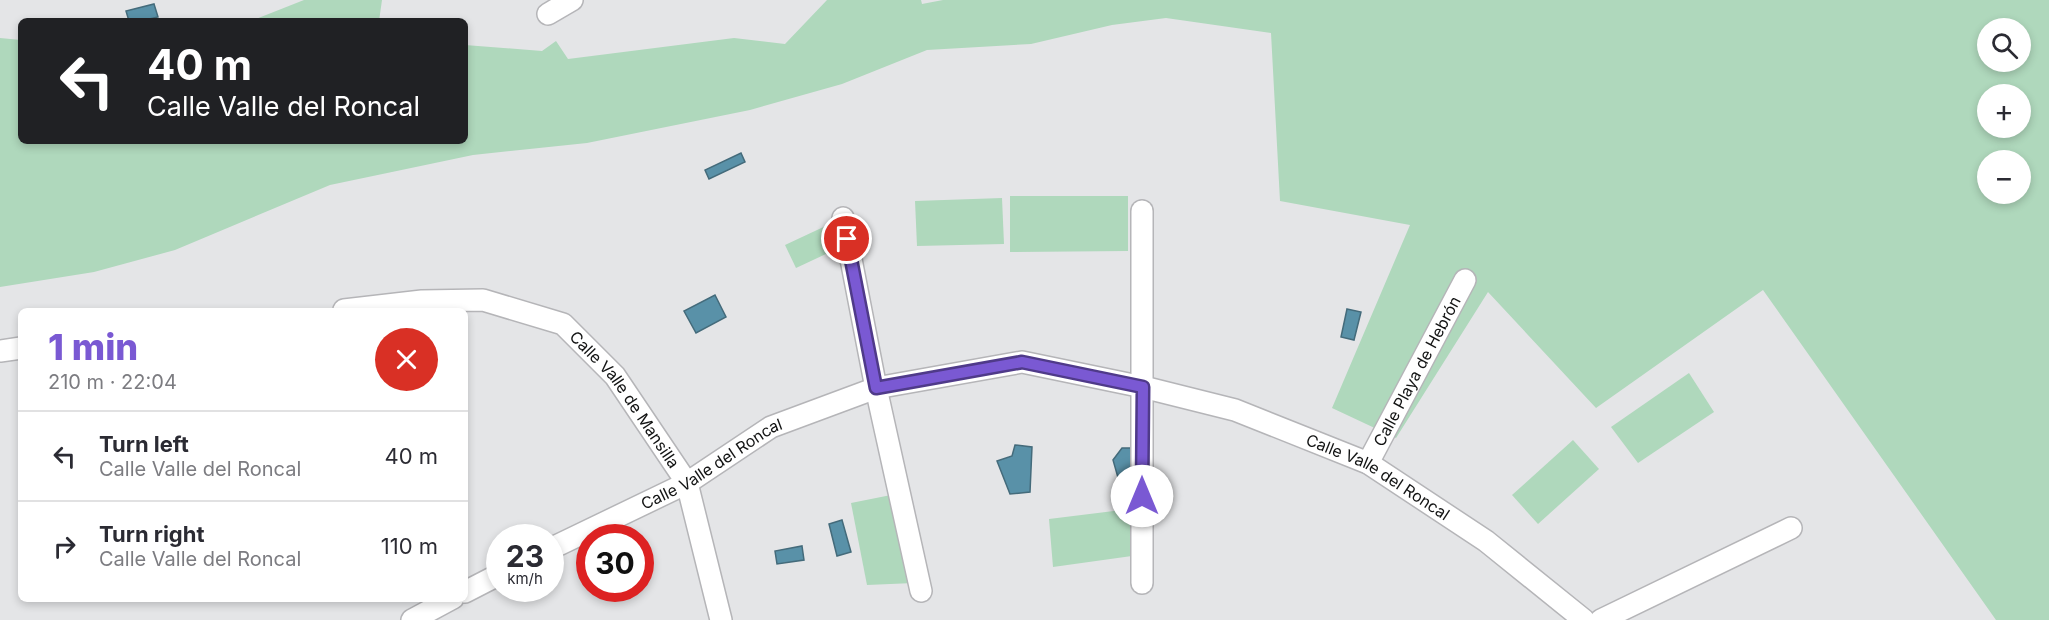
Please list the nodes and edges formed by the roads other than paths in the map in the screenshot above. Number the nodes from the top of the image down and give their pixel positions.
1 (573, 0) edge
2 (548, 14) dead end
3 (1142, 211) dead end
4 (843, 218) dead end
5 (1465, 280) dead end
6 (361, 308) edge
7 (18, 348) edge
8 (0, 351) edge
9 (1143, 387) junction
10 (876, 388) junction
11 (1368, 463) junction
12 (687, 483) junction
13 (1791, 528) dead end
14 (564, 542) edge
15 (486, 581) edge
16 (1142, 583) dead end
17 (468, 590) edge
18 (921, 591) dead end
19 (446, 602) edge
20 (412, 620) edge
21 (722, 620) edge
22 (1584, 620) edge
23 (1601, 620) edge

1 - 2 street
3 - 9 street
4 - 10 street
5 - 11 street, Calle Playa de Hebrón
6 - 12 street, Calle Valle de Mansilla
7 - 8 street
9 - 10 street, Calle Valle del Roncal
9 - 11 street, Calle Valle del Roncal
9 - 16 street
10 - 12 street, Calle Valle del Roncal
10 - 18 street
11 - 22 street, Calle Valle del Roncal
12 - 14 street, Calle Valle del Roncal
12 - 21 street, Calle Valle de Mansilla
13 - 23 street
15 - 17 street
19 - 20 street

